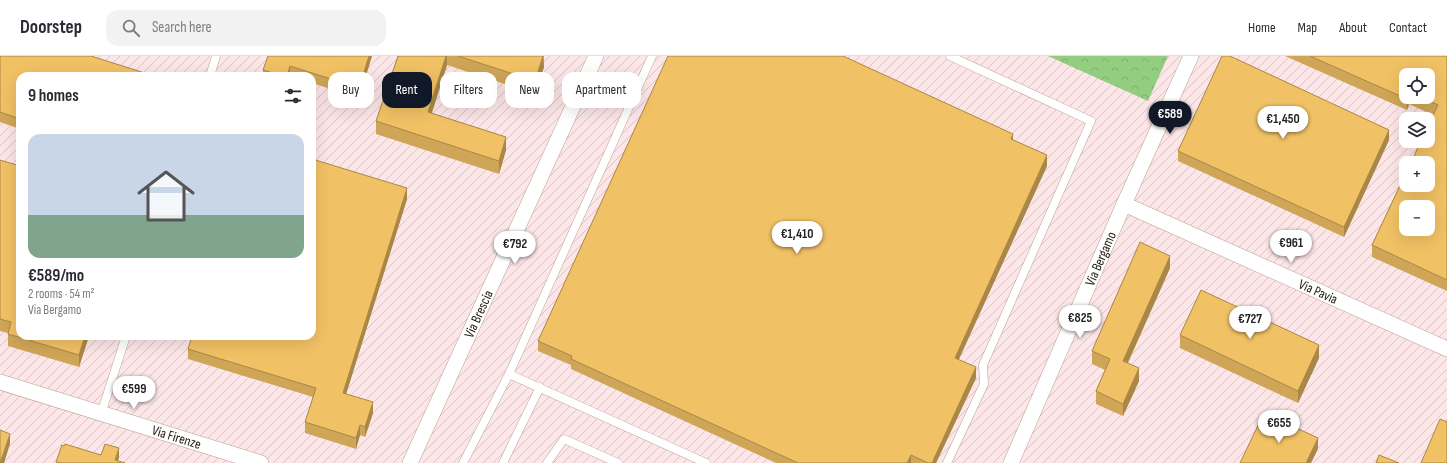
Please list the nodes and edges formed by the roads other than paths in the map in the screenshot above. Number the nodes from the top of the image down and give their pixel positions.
1 (216, 56) edge
2 (596, 56) edge
3 (652, 56) edge
4 (950, 56) edge
5 (1191, 56) edge
6 (211, 72) edge
7 (1124, 204) junction
8 (125, 340) edge
9 (1447, 349) edge
10 (509, 374) junction
11 (0, 382) edge
12 (540, 387) junction
13 (101, 414) junction
14 (261, 463) edge
15 (410, 463) edge
16 (463, 463) edge
17 (503, 463) edge
18 (547, 463) edge
19 (618, 463) edge
20 (706, 463) edge
21 (947, 463) edge
22 (1011, 463) edge

1 - 6 lane
2 - 15 street, Via Brescia
3 - 10 lane
4 - 21 lane
5 - 7 street, Via Bergamo
7 - 9 street, Via Pavia
7 - 22 street, Via Bergamo
8 - 13 lane
10 - 12 lane
10 - 16 lane
11 - 13 street, Via Firenze
12 - 17 lane
12 - 20 lane
13 - 14 street, Via Firenze
18 - 19 lane

